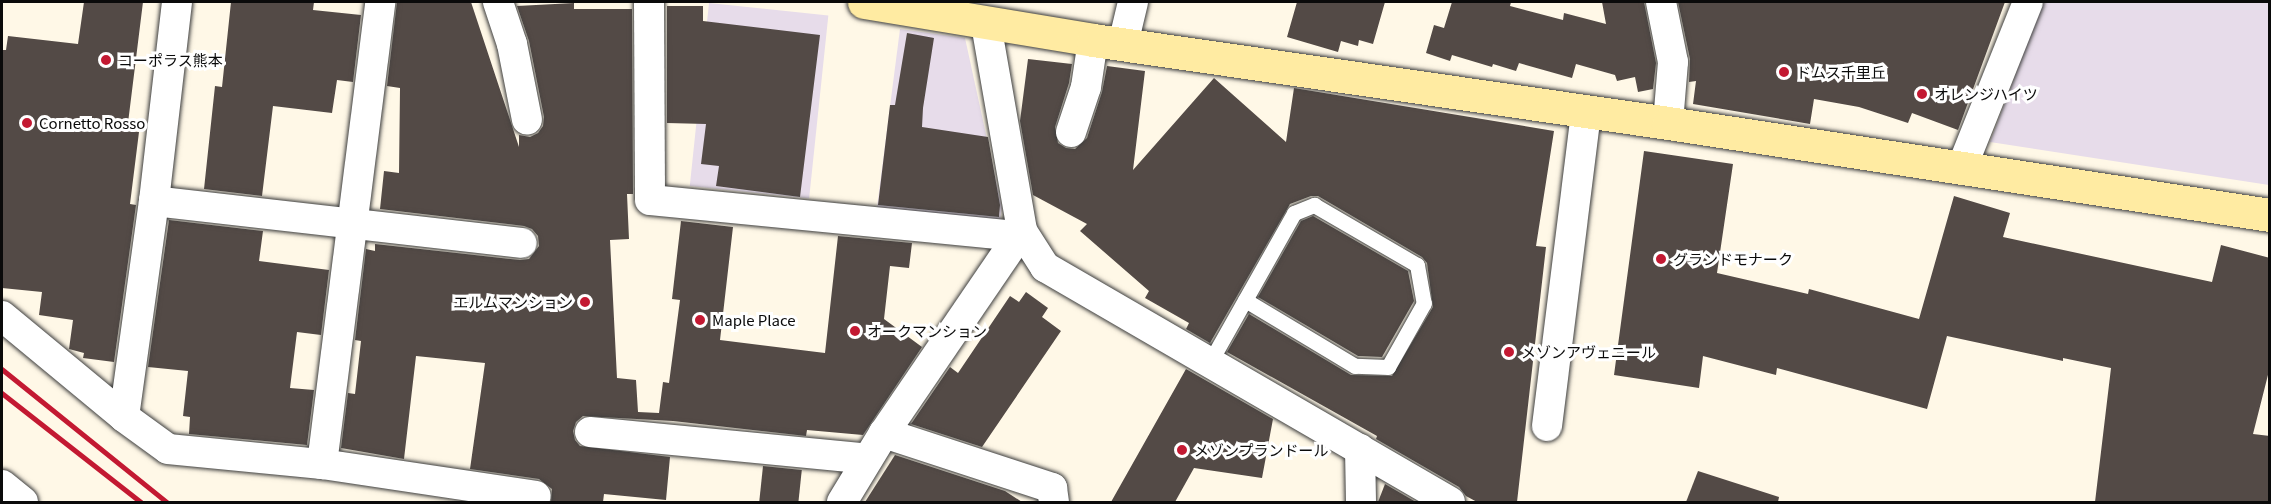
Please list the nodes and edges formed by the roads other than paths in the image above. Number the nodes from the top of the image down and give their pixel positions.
1 (177, 2) edge
2 (380, 2) edge
3 (498, 2) edge
4 (649, 2) edge
5 (869, 2) edge
6 (1133, 2) edge
7 (1661, 2) edge
8 (2028, 2) edge
9 (986, 24) junction
10 (1108, 42) junction
11 (1586, 111) junction
12 (527, 120) dead end
13 (1668, 123) junction
14 (1071, 132) dead end
15 (1962, 167) junction
16 (154, 201) junction
17 (2270, 215) edge
18 (352, 223) junction
19 (1020, 233) junction
20 (522, 243) dead end
21 (1245, 300) junction
22 (2, 316) edge
23 (1210, 362) junction
24 (124, 417) junction
25 (1547, 426) dead end
26 (590, 432) dead end
27 (884, 433) junction
28 (1360, 448) junction
29 (868, 459) junction
30 (321, 464) junction
31 (2, 485) edge
32 (538, 499) edge
33 (23, 502) edge
34 (842, 502) edge
35 (1054, 502) edge
36 (1361, 502) edge
37 (1449, 502) edge

1 - 16 street
2 - 18 street
3 - 12 street
4 - 19 street
5 - 9 street
6 - 10 street
7 - 13 street
8 - 15 street
9 - 10 street
9 - 19 street
10 - 11 street
10 - 14 street
11 - 13 street
11 - 25 street
13 - 15 street
15 - 17 street
16 - 18 street
16 - 24 street
18 - 20 street
18 - 30 street
19 - 23 street
19 - 27 street
21 - 21 lane
21 - 23 lane
22 - 24 street
23 - 28 street
24 - 30 street
26 - 29 street
27 - 29 street
27 - 35 street
28 - 36 street
28 - 37 street
29 - 34 street
30 - 32 street
31 - 33 street

